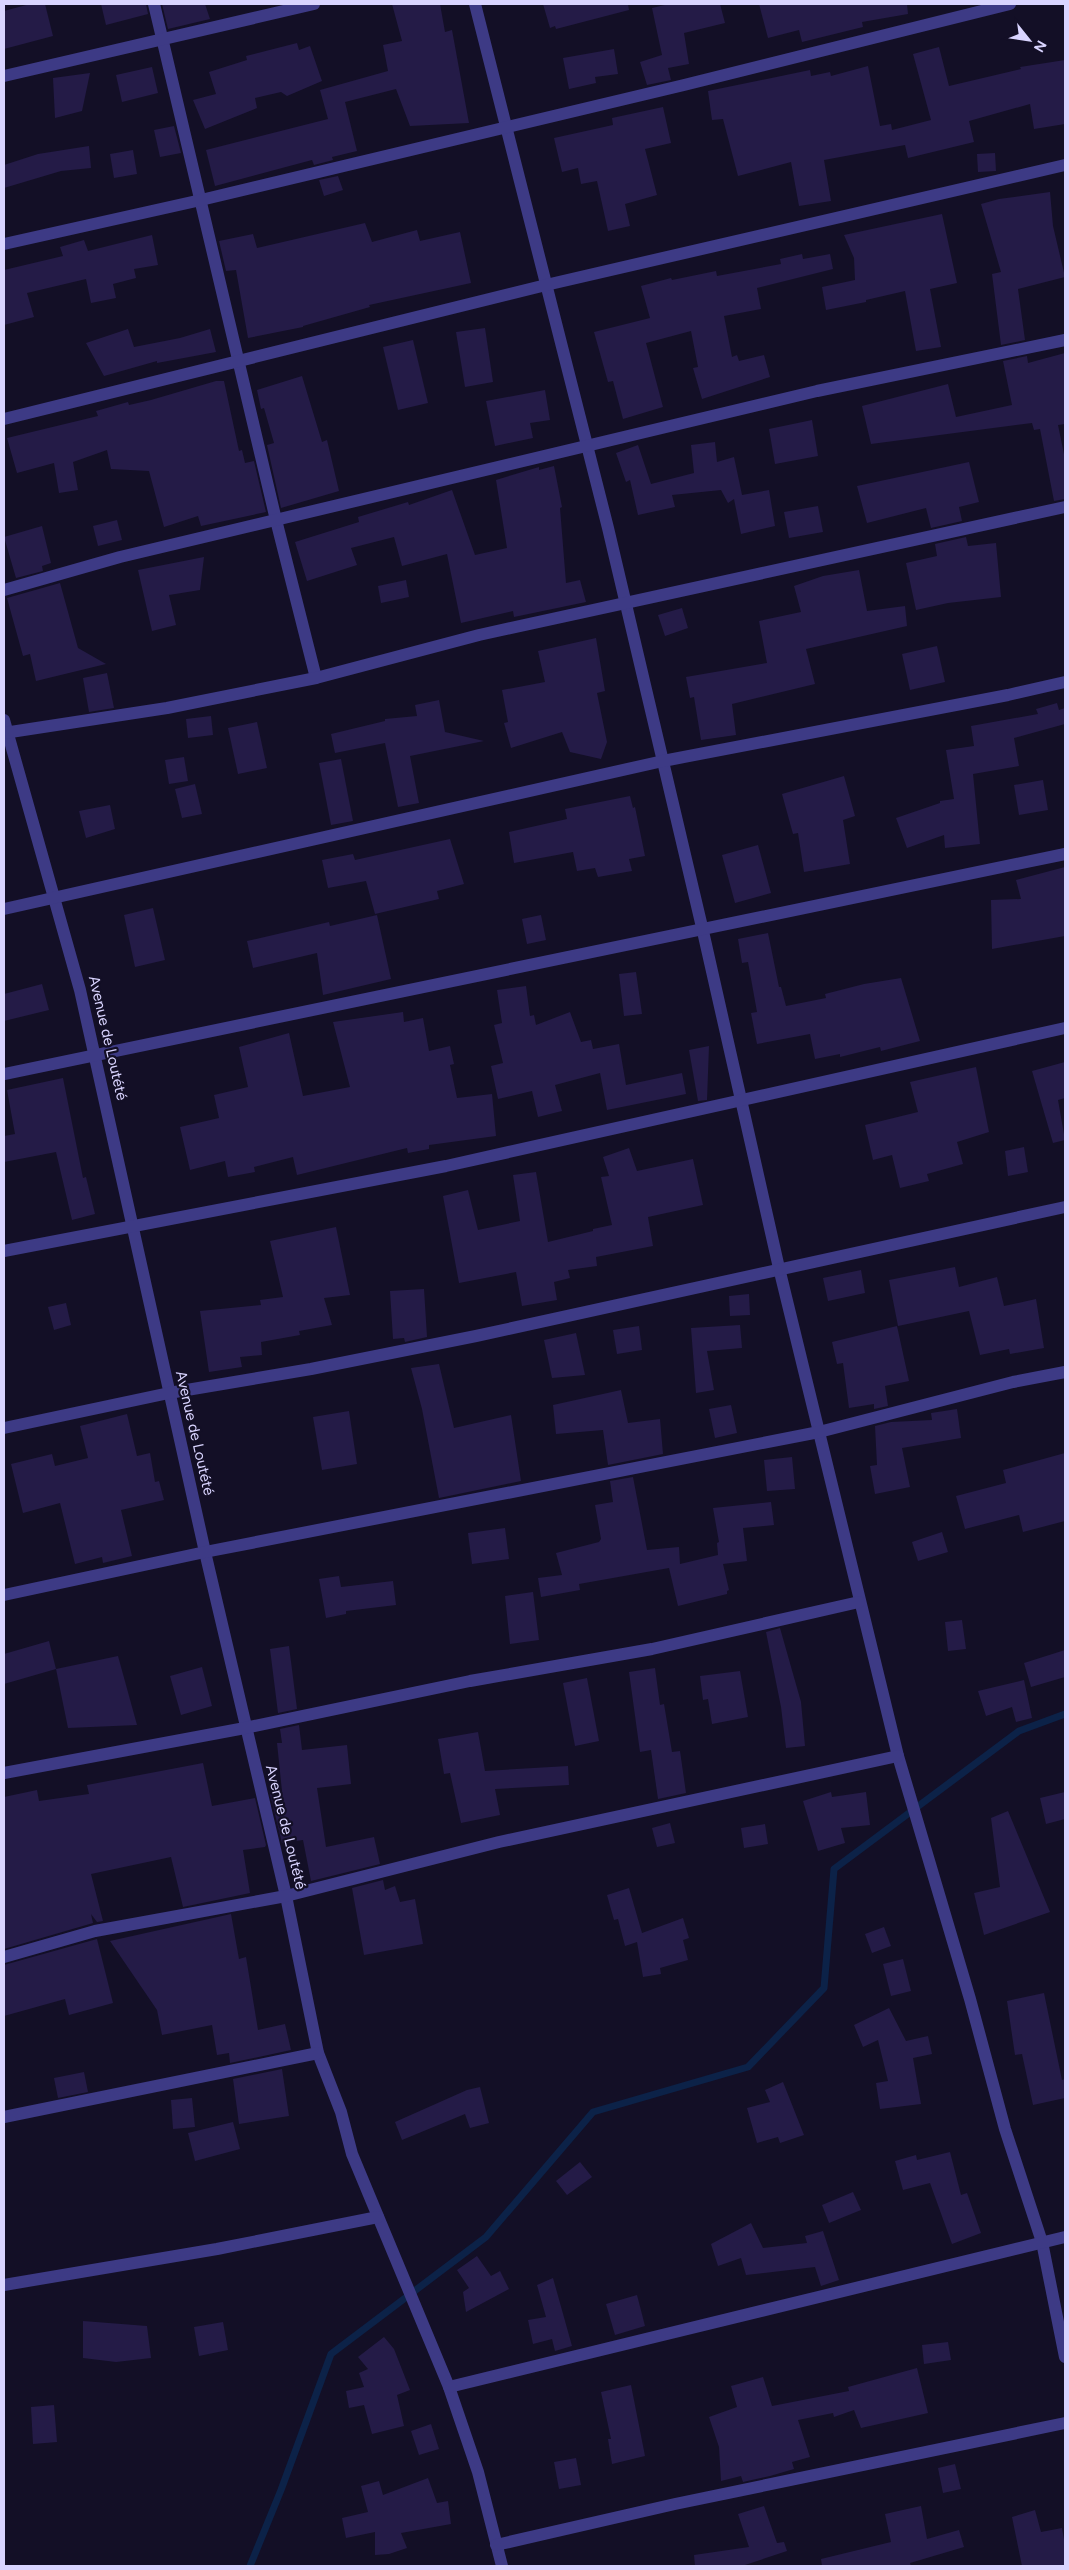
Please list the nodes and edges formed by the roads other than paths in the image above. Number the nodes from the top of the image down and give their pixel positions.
1 (154, 4) edge
2 (314, 4) edge
3 (475, 4) edge
4 (1010, 4) edge
5 (163, 39) junction
6 (4, 76) edge
7 (506, 127) junction
8 (1065, 165) edge
9 (200, 200) junction
10 (4, 244) edge
11 (546, 285) junction
12 (1065, 340) edge
13 (238, 361) junction
14 (4, 419) edge
15 (586, 447) junction
16 (1065, 507) edge
17 (276, 520) junction
18 (4, 590) edge
19 (625, 602) junction
20 (316, 678) junction
21 (1065, 682) edge
22 (4, 720) edge
23 (5, 733) edge
24 (663, 761) junction
25 (1065, 854) edge
26 (55, 898) junction
27 (4, 909) edge
28 (702, 928) junction
29 (1065, 1028) edge
30 (95, 1055) junction
31 (4, 1074) edge
32 (740, 1100) junction
33 (1065, 1207) edge
34 (134, 1225) junction
35 (4, 1251) edge
36 (779, 1268) junction
37 (1065, 1372) edge
38 (169, 1393) junction
39 (4, 1428) edge
40 (819, 1432) junction
41 (205, 1552) junction
42 (4, 1595) edge
43 (859, 1602) junction
44 (245, 1728) junction
45 (898, 1756) junction
46 (4, 1773) edge
47 (286, 1896) junction
48 (4, 1957) edge
49 (318, 2054) junction
50 (4, 2117) edge
51 (378, 2217) junction
52 (1065, 2237) edge
53 (1042, 2242) junction
54 (4, 2285) edge
55 (1065, 2357) edge
56 (449, 2387) junction
57 (1065, 2423) edge
58 (496, 2545) junction
59 (502, 2566) edge

1 - 5 street
2 - 5 street
3 - 7 street
4 - 7 street
5 - 6 street
5 - 9 street
7 - 9 street
7 - 11 street
8 - 11 street
9 - 10 street
9 - 13 street
11 - 13 street
11 - 15 street
12 - 15 street
13 - 14 street
13 - 17 street
15 - 17 street
15 - 19 street
16 - 19 street
17 - 18 street
17 - 20 street
19 - 20 street
19 - 24 street
20 - 23 street
21 - 24 street
22 - 23 street, Avenue de Loutété
23 - 26 street, Avenue de Loutété
24 - 26 street
24 - 28 street
25 - 28 street
26 - 27 street
26 - 30 street, Avenue de Loutété
28 - 30 street
28 - 32 street
29 - 32 street
30 - 31 street
30 - 34 street, Avenue de Loutété
32 - 34 street
32 - 36 street
33 - 36 street
34 - 35 street
34 - 38 street, Avenue de Loutété
36 - 38 street
36 - 40 street
37 - 40 street
38 - 39 street
38 - 41 street, Avenue de Loutété
40 - 41 street
40 - 43 street
41 - 42 street
41 - 44 street, Avenue de Loutété
43 - 44 street
43 - 45 street
44 - 46 street
44 - 47 street, Avenue de Loutété
45 - 47 street
45 - 53 street
47 - 48 street
47 - 49 street, Avenue de Loutété
49 - 50 street
49 - 51 street, Avenue de Loutété
51 - 54 street
51 - 56 street, Avenue de Loutété
52 - 53 street
53 - 55 street
53 - 56 street
56 - 58 street, Avenue de Loutété
57 - 58 street
58 - 59 street, Avenue de Loutété

